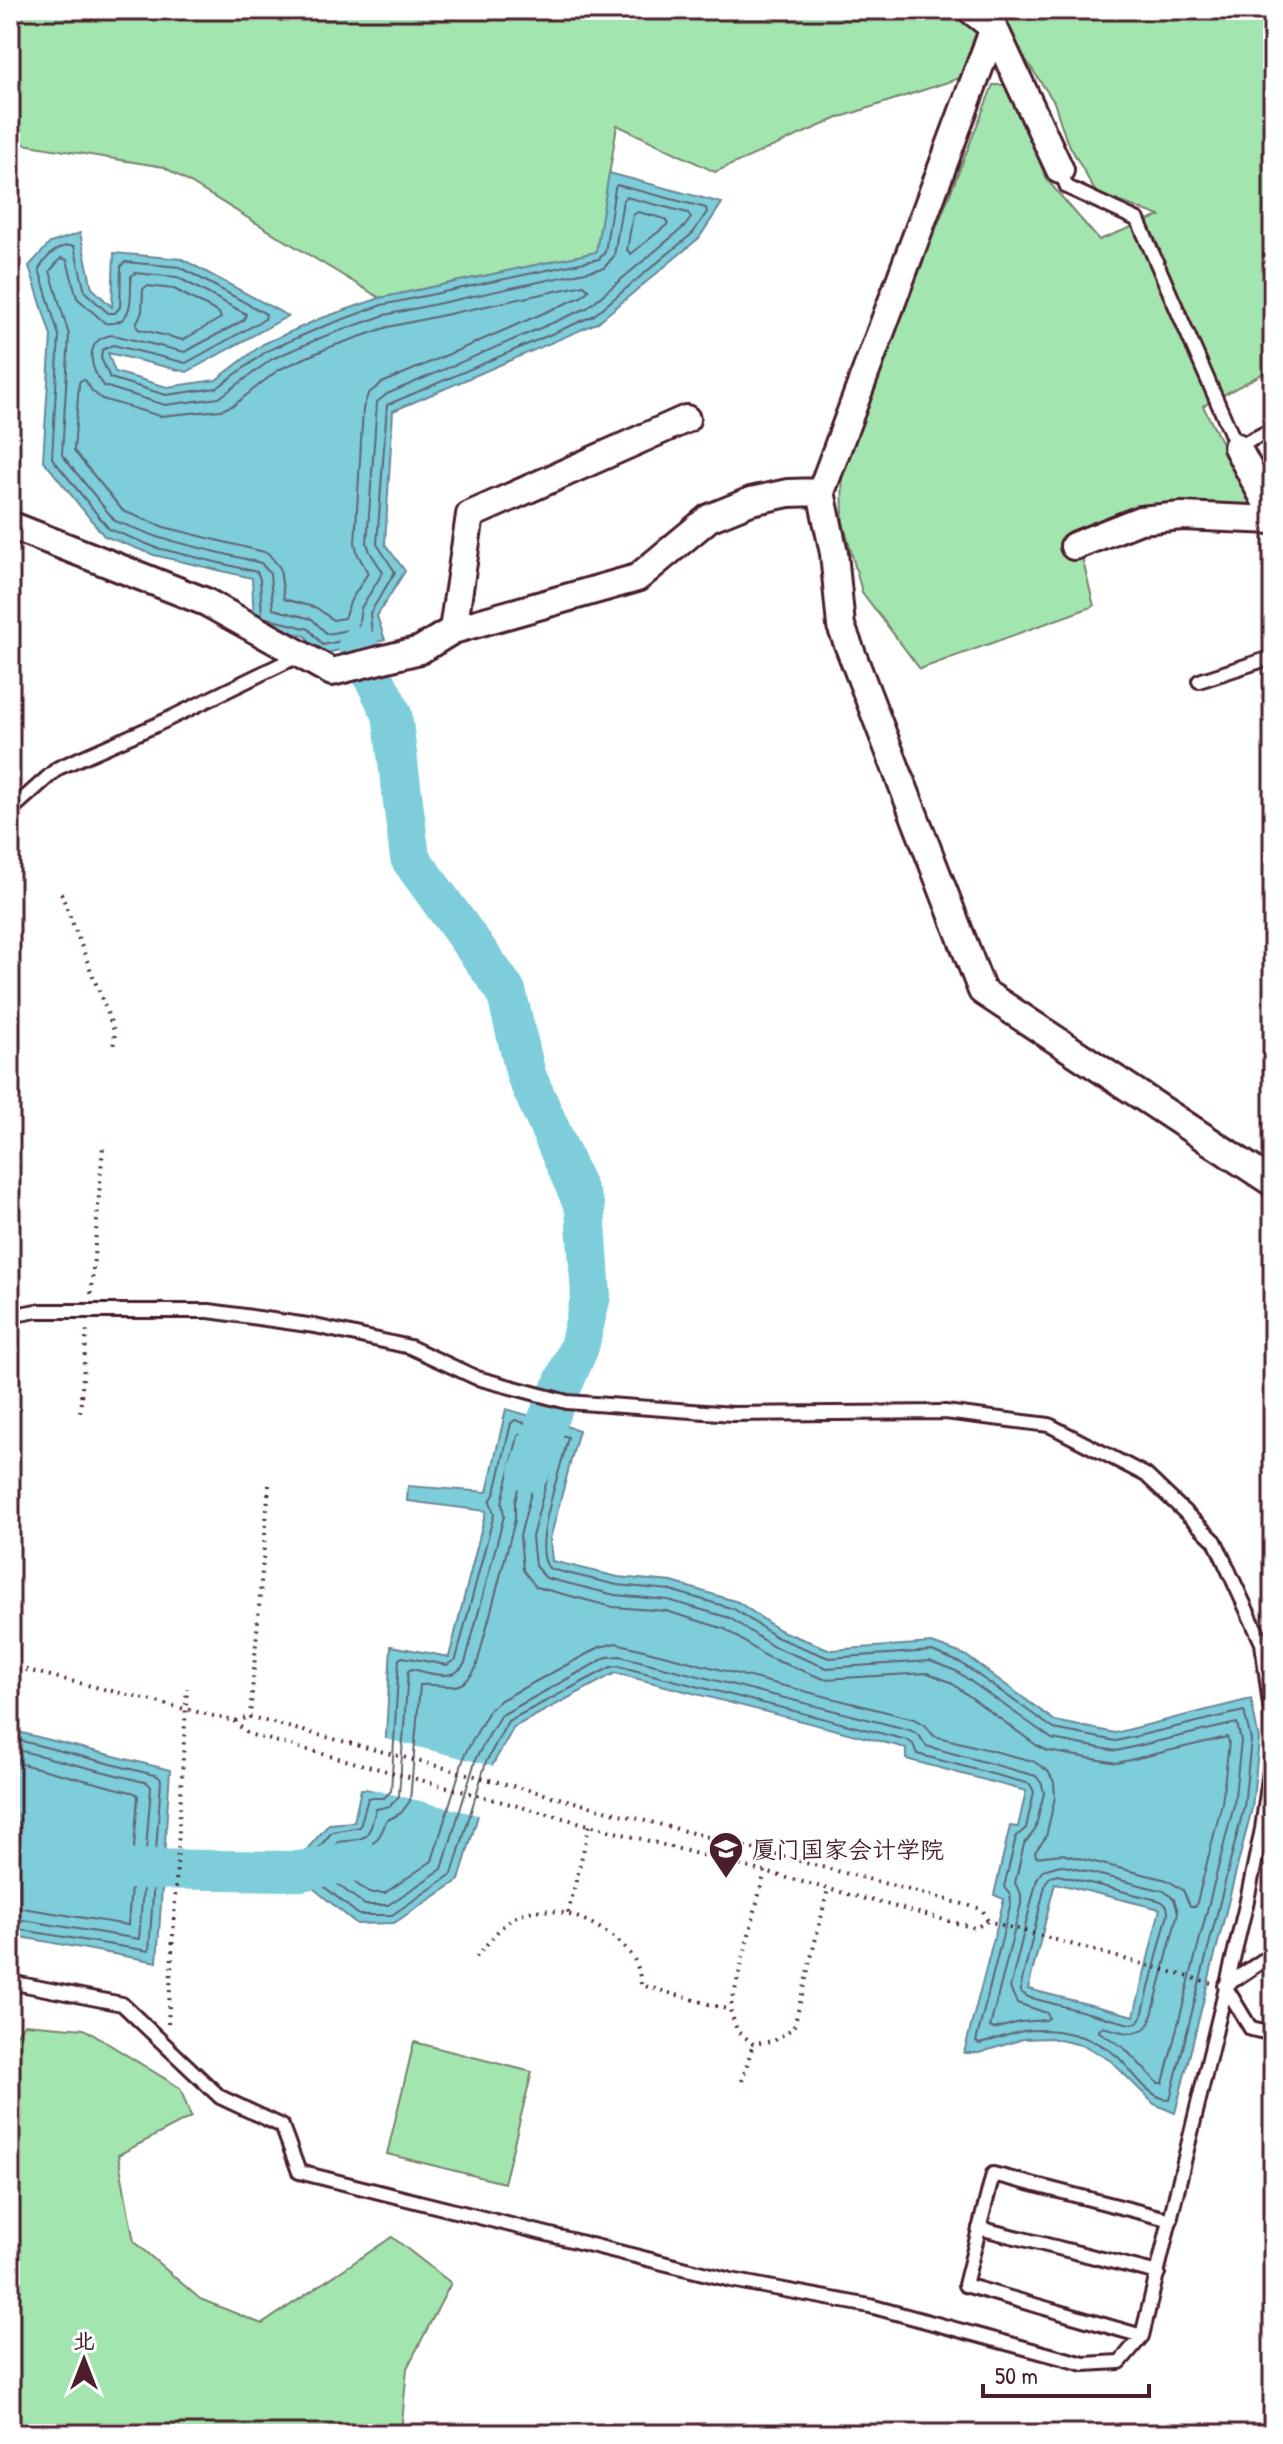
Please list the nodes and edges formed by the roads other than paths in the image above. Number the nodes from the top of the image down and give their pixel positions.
1 (971, 10) edge
2 (994, 28) junction
3 (1060, 170) joint
4 (686, 419) dead end
5 (1273, 429) edge
6 (1237, 447) junction
7 (821, 492) junction
8 (1273, 518) edge
9 (10, 525) edge
10 (1074, 546) dead end
11 (453, 630) junction
12 (300, 655) junction
13 (1273, 657) edge
14 (1199, 681) dead end
15 (10, 811) edge
16 (1273, 1183) edge
17 (10, 1316) edge
18 (1273, 1728) edge
19 (1273, 1749) edge
20 (1273, 1958) edge
21 (10, 1982) edge
22 (1225, 1986) junction
23 (1273, 2034) edge
24 (1171, 2220) junction
25 (979, 2228) junction
26 (1158, 2273) junction
27 (1142, 2336) junction

1 - 2 street
2 - 3 street
2 - 7 street
3 - 6 lane
4 - 11 street
5 - 6 lane
6 - 8 street
7 - 11 street
7 - 16 street
8 - 10 street
9 - 12 street
11 - 12 street
12 - 15 lane
13 - 14 lane
17 - 18 lane
19 - 22 lane
20 - 22 lane
21 - 27 lane
22 - 23 lane
22 - 24 lane
24 - 25 lane
24 - 26 lane
25 - 26 lane
25 - 27 lane
26 - 27 lane

